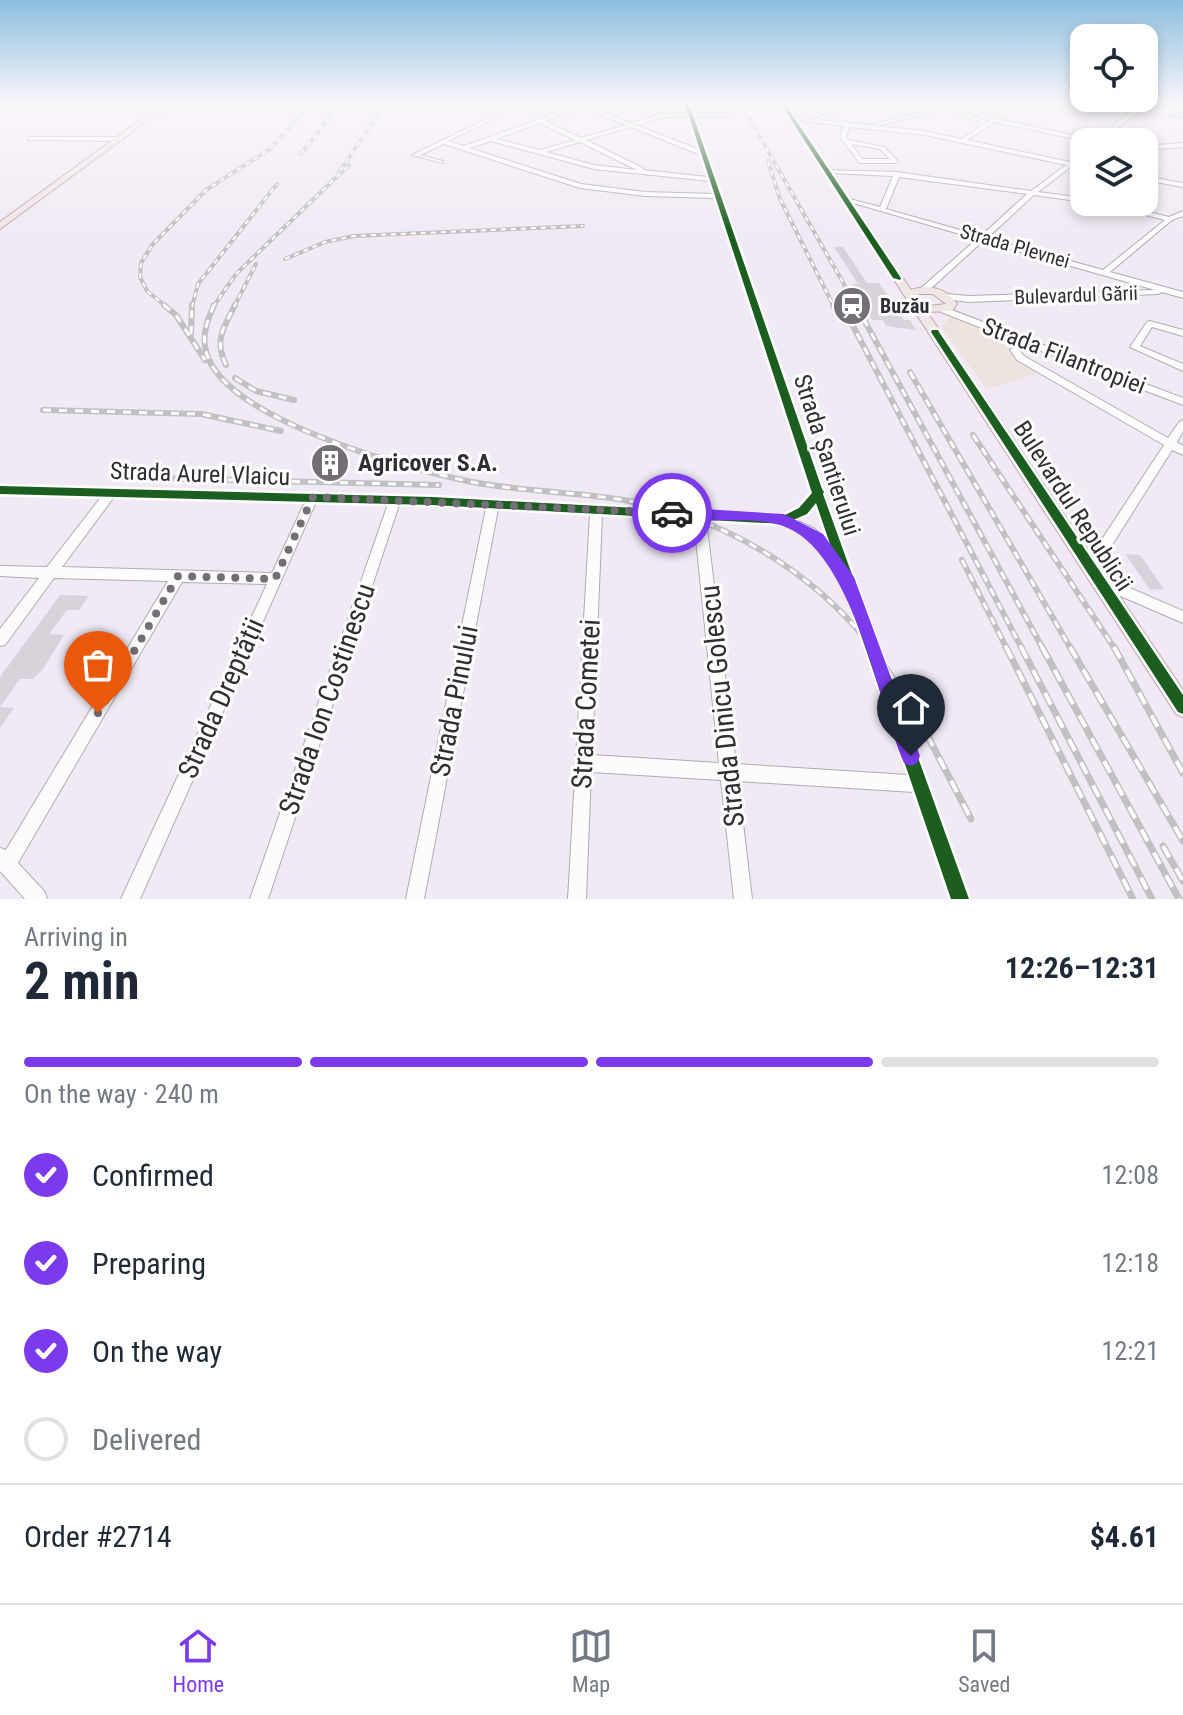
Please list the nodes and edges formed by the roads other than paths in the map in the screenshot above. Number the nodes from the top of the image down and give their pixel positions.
1 (107, 146) edge
2 (435, 146) edge
3 (456, 146) edge
4 (473, 146) edge
5 (518, 146) edge
6 (563, 146) edge
7 (592, 146) edge
8 (683, 146) edge
9 (701, 146) edge
10 (811, 146) edge
11 (847, 146) edge
12 (873, 146) edge
13 (985, 146) edge
14 (465, 149) junction
15 (541, 152) junction
16 (704, 154) junction
17 (441, 162) dead end
18 (1070, 164) joint
19 (828, 171) junction
20 (650, 173) junction
21 (897, 174) junction
22 (66, 176) junction
23 (711, 179) junction
24 (1158, 181) edge
25 (1183, 185) edge
26 (1034, 192) junction
27 (717, 196) junction
28 (1070, 198) edge
29 (846, 200) junction
30 (883, 209) junction
31 (1183, 213) edge
32 (1157, 216) edge
33 (0, 219) edge
34 (1170, 219) junction
35 (0, 226) edge
36 (985, 238) junction
37 (1105, 272) junction
38 (1171, 292) junction
39 (1183, 293) edge
40 (917, 295) junction
41 (946, 305) junction
42 (931, 326) junction
43 (1183, 333) edge
44 (1028, 342) junction
45 (1183, 368) edge
46 (1183, 402) edge
47 (1183, 424) edge
48 (1171, 444) junction
49 (1183, 451) edge
50 (0, 490) edge
51 (111, 492) junction
52 (819, 492) junction
53 (313, 497) junction
54 (395, 500) junction
55 (493, 503) junction
56 (596, 508) junction
57 (699, 514) junction
58 (784, 520) junction
59 (0, 571) edge
60 (51, 572) junction
61 (1095, 575) junction
62 (178, 576) junction
63 (846, 577) junction
64 (275, 579) junction
65 (1183, 617) edge
66 (0, 640) edge
67 (1183, 707) edge
68 (583, 763) junction
69 (730, 772) junction
70 (920, 784) junction
71 (3, 861) edge
72 (32, 897) edge
73 (130, 899) edge
74 (259, 899) edge
75 (415, 899) edge
76 (577, 899) edge
77 (743, 899) edge
78 (960, 899) edge

1 - 22 main road
2 - 17 street
3 - 14 street
4 - 14 street
5 - 15 street
6 - 15 street
7 - 20 street
8 - 16 street
9 - 16 street, Strada Șantierului
10 - 19 main road, Bulevardul Republicii
11 - 12 street
13 - 18 street
14 - 27 street
15 - 20 street
16 - 23 street, Strada Șantierului
18 - 26 street
19 - 21 street
19 - 29 main road, Bulevardul Republicii
20 - 23 street
21 - 26 street
21 - 30 street
22 - 33 main road
22 - 35 main road
23 - 27 street, Strada Șantierului
24 - 25 street
26 - 28 street
26 - 36 street
27 - 52 street, Strada Șantierului
29 - 30 street, Strada Plevnei
29 - 40 main road, Bulevardul Republicii
30 - 36 street, Strada Plevnei
31 - 34 street
32 - 34 street
34 - 37 street
36 - 37 street, Strada Plevnei
36 - 40 street
37 - 38 street, Strada Plevnei
38 - 39 street, Bulevardul Gării
38 - 41 street, Bulevardul Gării
40 - 41 main road
40 - 41 main road
40 - 42 main road, Bulevardul Republicii
41 - 42 main road
41 - 44 street, Strada Filantropiei
42 - 61 main road, Bulevardul Republicii
43 - 45 street
44 - 46 street, Strada Filantropiei
44 - 48 street
47 - 48 street
48 - 49 street
48 - 61 street
50 - 51 street, Strada Aurel Vlaicu
51 - 53 street, Strada Aurel Vlaicu
51 - 60 street
52 - 58 street
52 - 63 street, Strada Șantierului
53 - 54 street, Strada Aurel Vlaicu
53 - 64 street, Strada Dreptății
54 - 55 street, Strada Aurel Vlaicu
54 - 74 street, Strada Ion Costinescu
55 - 56 street, Strada Aurel Vlaicu
55 - 75 street, Strada Pinului
56 - 57 street, Strada Aurel Vlaicu
56 - 68 street, Strada Cometei
57 - 58 street, Strada Aurel Vlaicu
57 - 69 street, Strada Dinicu Golescu
58 - 63 street
59 - 60 street
60 - 62 street
60 - 66 street
61 - 65 street
61 - 67 main road, Bulevardul Republicii
62 - 64 street
62 - 71 street
63 - 70 street, Strada Șantierului
64 - 73 street, Strada Dreptății
68 - 69 street
68 - 76 street, Strada Cometei
69 - 70 street
69 - 77 street, Strada Dinicu Golescu
70 - 78 street, Strada Șantierului
71 - 72 street

